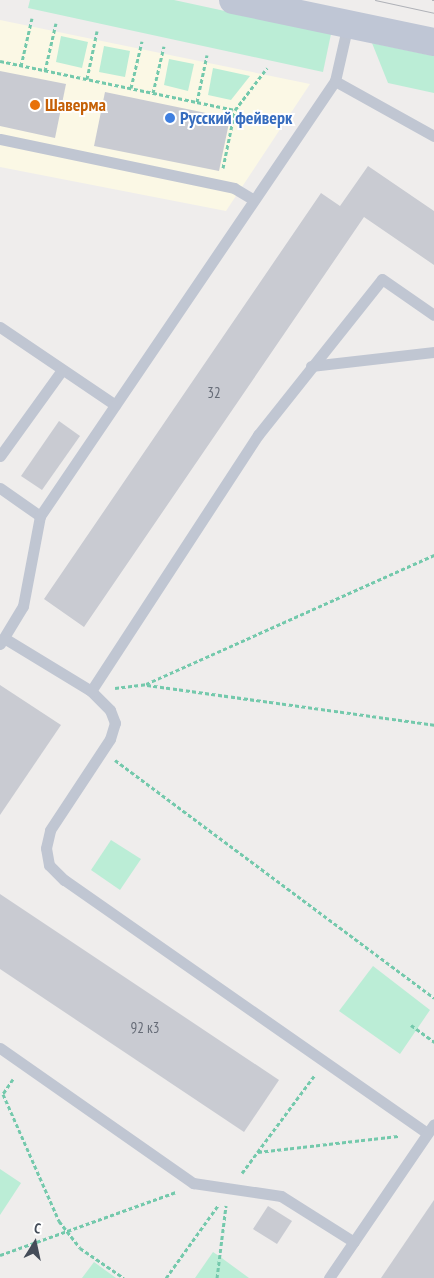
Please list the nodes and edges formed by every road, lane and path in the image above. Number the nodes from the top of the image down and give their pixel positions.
1 (233, 0) edge
2 (32, 18) dead end
3 (56, 23) dead end
4 (348, 24) junction
5 (97, 31) dead end
6 (142, 41) dead end
7 (434, 42) edge
8 (164, 46) dead end
9 (207, 55) dead end
10 (0, 62) edge
11 (22, 66) junction
12 (267, 68) dead end
13 (45, 71) junction
14 (87, 79) junction
15 (335, 81) junction
16 (131, 88) junction
17 (153, 93) junction
18 (197, 102) junction
19 (235, 110) junction
20 (434, 136) edge
21 (0, 139) edge
22 (220, 184) junction
23 (254, 200) junction
24 (434, 315) edge
25 (0, 327) edge
26 (434, 352) edge
27 (311, 366) junction
28 (62, 370) junction
29 (115, 405) junction
30 (0, 456) edge
31 (0, 488) edge
32 (40, 516) junction
33 (434, 555) edge
34 (2, 641) edge
35 (146, 684) junction
36 (91, 691) junction
37 (434, 725) edge
38 (103, 751) junction
39 (434, 998) edge
40 (411, 1025) dead end
41 (434, 1042) edge
42 (0, 1048) edge
43 (325, 1061) junction
44 (3, 1094) dead end
45 (430, 1128) edge
46 (257, 1152) junction
47 (193, 1183) junction
48 (229, 1191) junction
49 (66, 1232) junction
50 (354, 1242) junction
51 (0, 1255) edge
52 (124, 1278) edge
53 (166, 1278) edge
54 (218, 1278) edge
55 (330, 1278) edge

1 - 4 main road
2 - 11 path
3 - 13 path
4 - 7 main road
4 - 15 lane
5 - 14 path
6 - 16 path
8 - 17 path
9 - 18 path
10 - 11 path
11 - 13 path
12 - 19 path
13 - 14 path
14 - 16 path
15 - 20 lane
15 - 23 lane
16 - 17 path
17 - 18 path
18 - 19 path
19 - 22 path
21 - 22 lane
22 - 23 lane
23 - 29 lane
24 - 27 lane
25 - 28 lane
26 - 27 lane
27 - 36 lane
28 - 29 lane
28 - 30 lane
29 - 32 lane
31 - 32 lane
32 - 34 lane
33 - 35 path
34 - 36 lane
35 - 36 path
35 - 37 path
36 - 38 lane
38 - 39 path
38 - 43 lane
40 - 41 path
42 - 47 lane
43 - 45 lane
43 - 46 path
44 - 49 path
45 - 46 path
45 - 50 lane
46 - 48 path
47 - 48 lane
47 - 49 path
48 - 50 lane
48 - 53 path
48 - 54 path
49 - 51 path
49 - 52 path
50 - 55 lane

